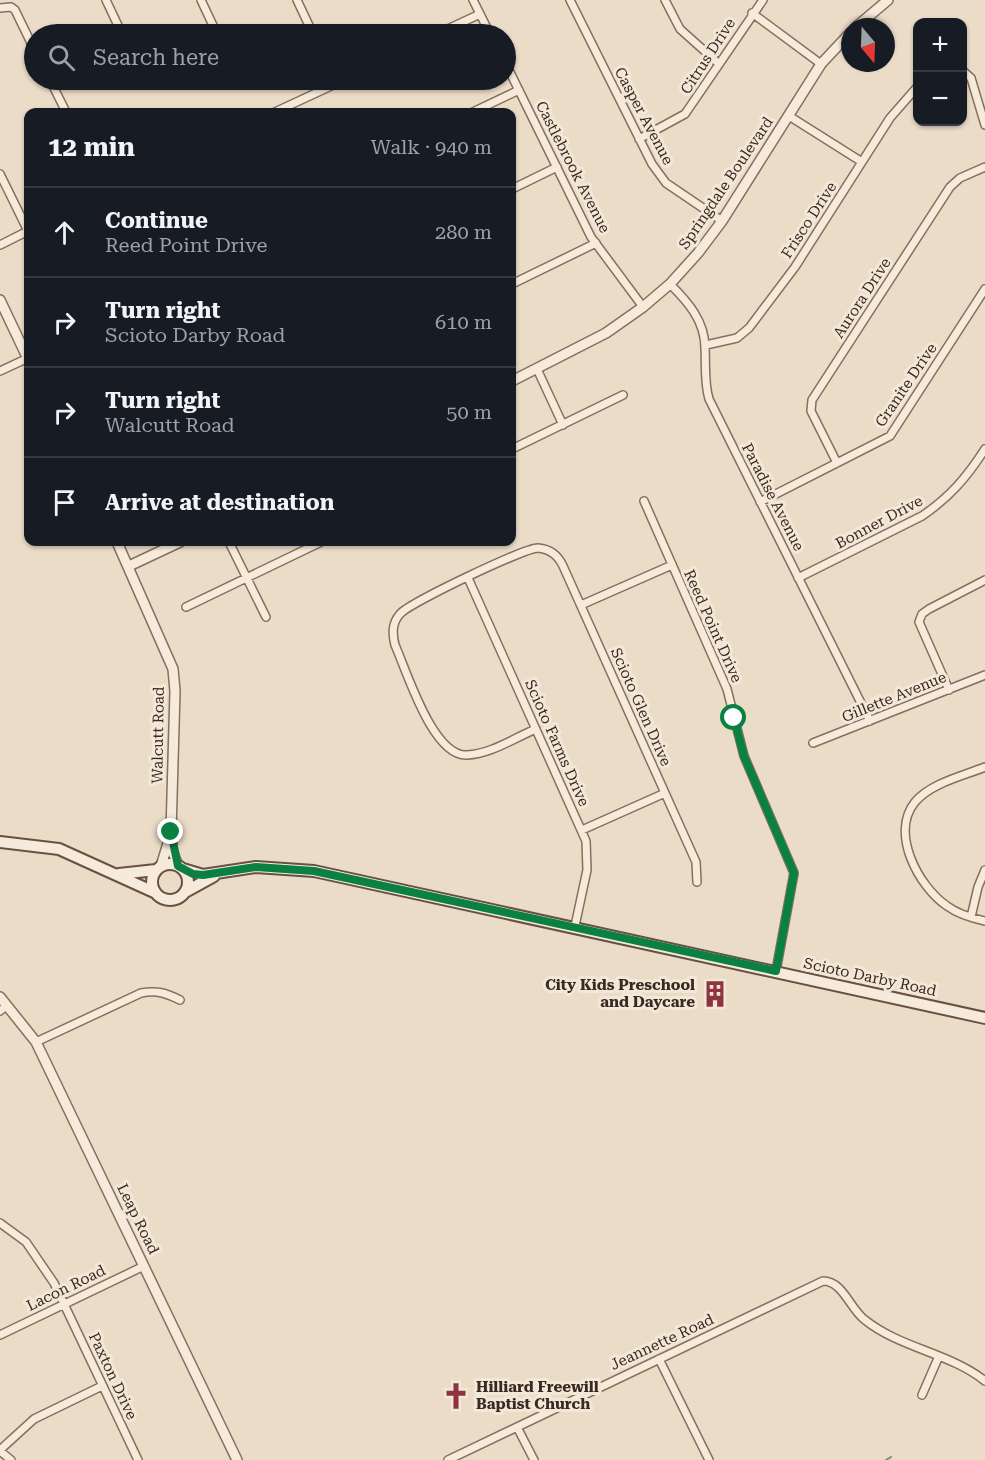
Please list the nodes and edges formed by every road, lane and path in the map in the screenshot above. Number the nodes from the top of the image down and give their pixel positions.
1 (106, 0) edge
2 (201, 0) edge
3 (297, 0) edge
4 (473, 0) edge
5 (570, 0) edge
6 (665, 0) edge
7 (763, 0) edge
8 (888, 0) edge
9 (0, 8) edge
10 (752, 13) junction
11 (480, 14) junction
12 (867, 18) edge
13 (117, 24) edge
14 (213, 24) edge
15 (308, 24) edge
16 (458, 24) edge
17 (485, 24) edge
18 (24, 28) edge
19 (841, 43) edge
20 (718, 63) junction
21 (821, 64) junction
22 (966, 72) edge
23 (516, 84) edge
24 (55, 90) edge
25 (320, 90) edge
26 (519, 90) junction
27 (913, 92) edge
28 (64, 108) edge
29 (283, 108) edge
30 (481, 108) edge
31 (789, 116) junction
32 (985, 125) edge
33 (639, 139) junction
34 (862, 162) junction
35 (557, 167) junction
36 (985, 167) edge
37 (0, 174) edge
38 (516, 187) edge
39 (722, 221) junction
40 (24, 223) edge
41 (24, 233) edge
42 (596, 243) junction
43 (0, 245) edge
44 (516, 282) edge
45 (670, 284) junction
46 (985, 289) edge
47 (0, 300) edge
48 (643, 307) junction
49 (706, 345) junction
50 (24, 351) edge
51 (24, 361) edge
52 (537, 369) junction
53 (0, 371) edge
54 (516, 379) edge
55 (623, 396) dead end
56 (563, 425) junction
57 (516, 447) edge
58 (985, 449) edge
59 (837, 463) junction
60 (644, 501) dead end
61 (760, 502) junction
62 (119, 546) edge
63 (172, 546) edge
64 (231, 546) edge
65 (313, 546) edge
66 (672, 565) junction
67 (129, 566) junction
68 (246, 578) junction
69 (468, 578) junction
70 (798, 578) junction
71 (985, 580) edge
72 (581, 605) junction
73 (186, 607) dead end
74 (266, 617) dead end
75 (985, 675) edge
76 (949, 690) junction
77 (870, 721) junction
78 (536, 729) junction
79 (813, 743) dead end
80 (985, 767) edge
81 (665, 792) junction
82 (582, 830) junction
83 (171, 832) junction
84 (0, 842) edge
85 (180, 867) junction
86 (158, 868) junction
87 (985, 870) edge
88 (219, 873) junction
89 (113, 874) junction
90 (697, 882) dead end
91 (154, 891) junction
92 (185, 892) junction
93 (971, 918) junction
94 (985, 921) edge
95 (574, 926) junction
96 (776, 971) junction
97 (180, 1000) dead end
98 (2, 1004) edge
99 (985, 1018) edge
100 (36, 1042) junction
101 (0, 1223) edge
102 (144, 1266) junction
103 (64, 1304) junction
104 (0, 1335) edge
105 (939, 1356) junction
106 (658, 1359) junction
107 (985, 1381) edge
108 (102, 1386) junction
109 (922, 1395) dead end
110 (517, 1427) junction
111 (0, 1450) edge
112 (11, 1460) edge
113 (138, 1460) edge
114 (237, 1460) edge
115 (448, 1460) edge
116 (534, 1460) edge
117 (709, 1460) edge

1 - 13 street
2 - 14 street
3 - 15 street
4 - 11 street
5 - 33 street, Casper Avenue
6 - 20 street
7 - 10 street, Citrus Drive
8 - 12 street
9 - 18 street
10 - 20 street, Citrus Drive
10 - 21 street
11 - 16 street
11 - 17 street
19 - 21 street, Springdale Boulevard
20 - 33 street, Citrus Drive
21 - 31 street, Springdale Boulevard
22 - 32 street
23 - 26 street, Castlebrook Avenue
24 - 28 street
25 - 29 street
26 - 30 street
26 - 35 street, Castlebrook Avenue
27 - 34 street, Frisco Drive
31 - 34 street
31 - 39 street, Springdale Boulevard
33 - 39 street, Casper Avenue
34 - 49 street, Frisco Drive
35 - 38 street
35 - 42 street, Castlebrook Avenue
36 - 59 street, Aurora Drive
37 - 40 street
39 - 45 street, Springdale Boulevard
41 - 43 street
42 - 44 street
42 - 48 street, Castlebrook Avenue
45 - 48 street, Springdale Boulevard
45 - 49 street, Paradise Avenue
46 - 59 street, Granite Drive
47 - 50 street
48 - 52 street, Springdale Boulevard
49 - 61 street, Paradise Avenue
51 - 53 street
52 - 54 street, Springdale Boulevard
52 - 56 street
55 - 56 street
56 - 57 street
58 - 70 street, Bonner Drive
59 - 61 street, Granite Drive
60 - 66 street, Reed Point Drive
61 - 70 street, Paradise Avenue
62 - 67 street, Walcutt Road
63 - 67 street
64 - 68 street
65 - 68 street
66 - 72 street
66 - 96 street, Reed Point Drive
67 - 83 street, Walcutt Road
68 - 73 street
68 - 74 street
69 - 72 street, Scioto Glen Drive
69 - 78 street, Scioto Farms Drive
69 - 78 street
70 - 77 street, Paradise Avenue
71 - 76 street
72 - 81 street, Scioto Glen Drive
75 - 76 street, Gillette Avenue
76 - 77 street, Gillette Avenue
77 - 79 street, Gillette Avenue
78 - 82 street, Scioto Farms Drive
80 - 93 street
81 - 82 street
81 - 90 street, Scioto Glen Drive
82 - 95 street, Scioto Farms Drive
83 - 85 street, Walcutt Road
83 - 86 street, Walcutt Road
84 - 89 main road
85 - 86 main road
85 - 88 main road, Scioto Darby Road
85 - 92 main road
86 - 89 main road
86 - 91 main road
87 - 93 street
88 - 92 main road, Scioto Darby Road
88 - 95 main road, Scioto Darby Road
89 - 91 main road
91 - 92 main road
93 - 94 street
95 - 96 main road, Scioto Darby Road
96 - 99 main road, Scioto Darby Road
97 - 100 street
98 - 100 street, Leap Road
100 - 102 street, Leap Road
101 - 103 street, Paxton Drive
102 - 103 street, Lacon Road
102 - 114 street, Leap Road
103 - 104 street, Lacon Road
103 - 108 street, Paxton Drive
105 - 106 street, Jeannette Road
105 - 107 street
105 - 109 street
106 - 110 street, Jeannette Road
106 - 117 street
108 - 111 street
108 - 113 street, Paxton Drive
110 - 115 street, Jeannette Road
110 - 116 street
111 - 112 street

